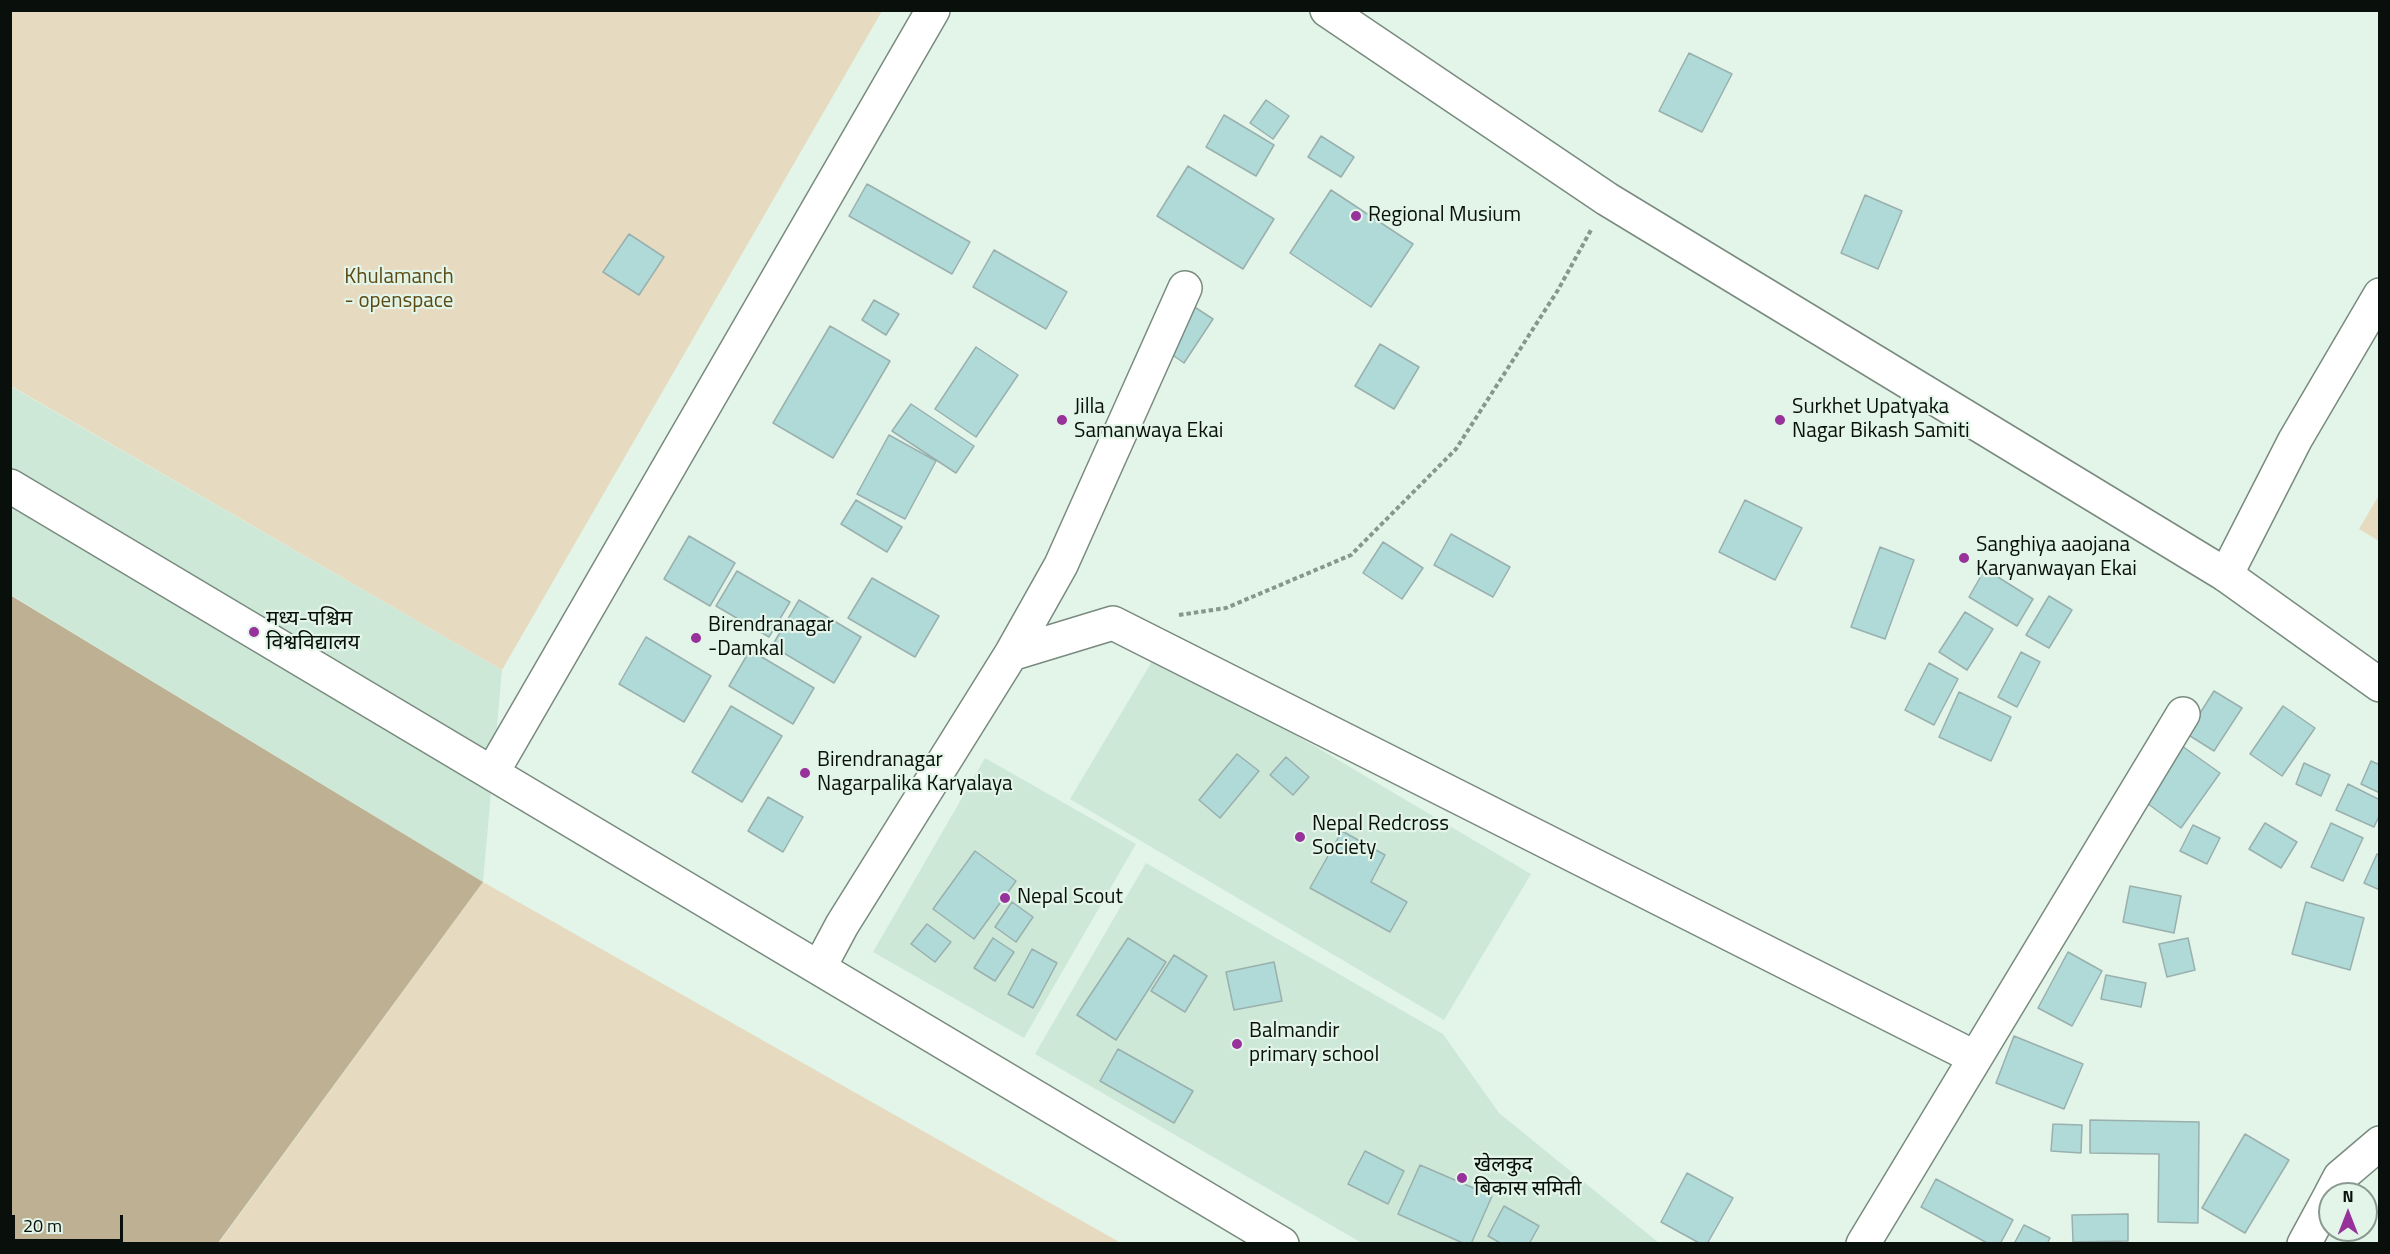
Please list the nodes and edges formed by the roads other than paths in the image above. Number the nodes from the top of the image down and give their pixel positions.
1 (933, 10) edge
2 (1327, 10) edge
3 (1185, 288) dead end
4 (2379, 295) edge
5 (10, 486) edge
6 (2226, 575) junction
7 (1011, 654) junction
8 (2379, 685) edge
9 (2183, 714) dead end
10 (492, 773) junction
11 (819, 968) junction
12 (1974, 1057) junction
13 (2379, 1143) edge
14 (2337, 1182) edge
15 (2318, 1218) edge
16 (1282, 1244) edge
17 (1863, 1244) edge
18 (2304, 1244) edge

1 - 10 street
2 - 6 street
3 - 7 street
4 - 6 street
5 - 10 street
6 - 8 street
7 - 11 street
7 - 12 street
9 - 12 street
10 - 11 street
11 - 16 street
12 - 17 street
13 - 14 street
15 - 18 street

